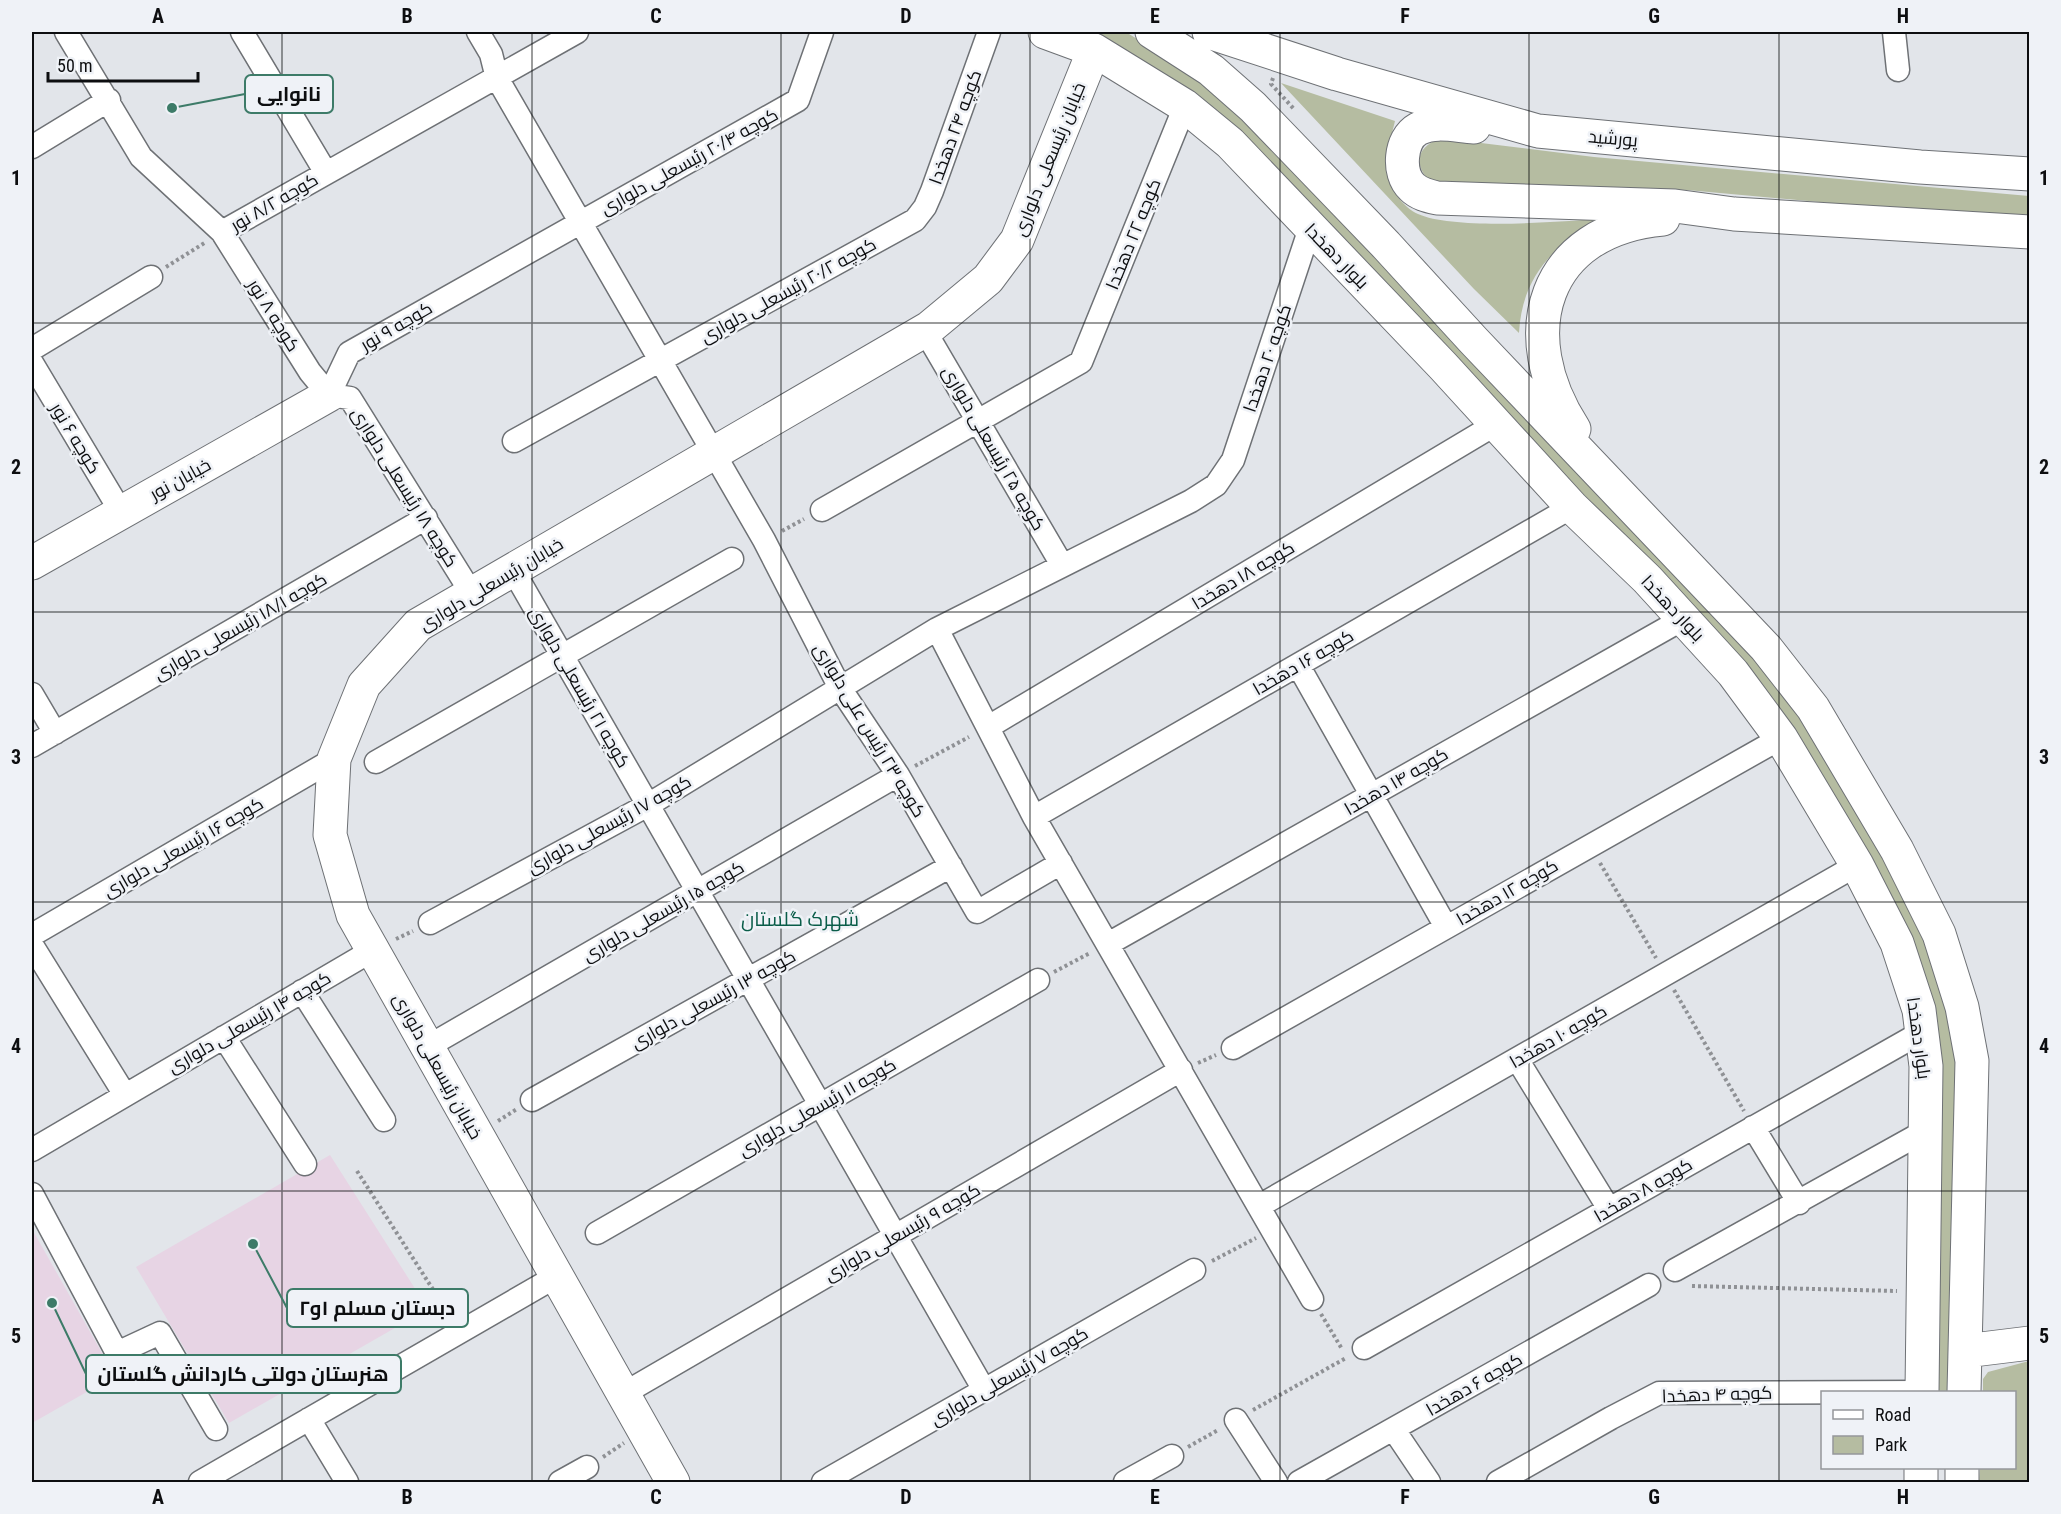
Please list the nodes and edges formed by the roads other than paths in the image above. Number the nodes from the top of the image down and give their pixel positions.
1 (66, 32) edge
2 (243, 32) edge
3 (478, 32) edge
4 (577, 32) edge
5 (822, 32) edge
6 (989, 32) edge
7 (1045, 32) edge
8 (1152, 32) edge
9 (1209, 32) edge
10 (1894, 32) edge
11 (1094, 50) junction
12 (1898, 70) dead end
13 (497, 78) junction
14 (109, 100) junction
15 (1185, 106) junction
16 (1538, 131) junction
17 (32, 147) edge
18 (326, 172) junction
19 (2030, 174) edge
20 (1734, 214) junction
21 (915, 220) joint
22 (579, 222) junction
23 (1310, 228) junction
24 (222, 232) junction
25 (2030, 232) edge
26 (151, 277) road end
27 (452, 294) joint
28 (925, 331) junction
29 (32, 349) edge
30 (660, 360) junction
31 (32, 363) edge
32 (329, 394) junction
33 (978, 420) junction
34 (1496, 424) junction
35 (514, 441) dead end
36 (715, 453) junction
37 (1216, 485) joint
38 (1612, 488) junction
39 (1572, 507) junction
40 (822, 510) road end
41 (121, 512) junction
42 (426, 518) junction
43 (732, 559) dead end
44 (32, 563) edge
45 (1062, 566) junction
46 (513, 570) junction
47 (472, 594) junction
48 (1683, 618) junction
49 (937, 629) junction
50 (562, 656) junction
51 (1298, 665) junction
52 (840, 688) junction
53 (32, 694) edge
54 (990, 726) junction
55 (55, 733) junction
56 (1781, 738) junction
57 (32, 746) edge
58 (334, 759) junction
59 (376, 762) dead end
60 (898, 775) junction
61 (1371, 795) junction
62 (648, 805) junction
63 (1034, 817) junction
64 (1061, 863) junction
65 (1857, 865) junction
66 (951, 866) junction
67 (697, 891) junction
68 (430, 923) road end
69 (1446, 927) junction
70 (32, 935) edge
71 (1108, 944) junction
72 (32, 945) edge
73 (373, 950) junction
74 (748, 979) junction
75 (1038, 980) road end
76 (302, 991) junction
77 (1922, 1032) junction
78 (224, 1037) junction
79 (427, 1047) junction
80 (1233, 1048) road end
81 (1517, 1059) junction
82 (1181, 1070) junction
83 (125, 1095) junction
84 (532, 1100) road end
85 (820, 1105) junction
86 (384, 1120) dead end
87 (1753, 1128) junction
88 (1925, 1131) junction
89 (32, 1150) edge
90 (304, 1164) dead end
91 (32, 1194) edge
92 (1799, 1203) junction
93 (1259, 1206) junction
94 (1609, 1209) junction
95 (597, 1233) dead end
96 (896, 1236) junction
97 (1194, 1270) road end
98 (1675, 1270) dead end
99 (556, 1276) junction
100 (1649, 1285) road end
101 (1312, 1299) road end
102 (2030, 1343) edge
103 (1364, 1348) dead end
104 (1965, 1351) junction
105 (984, 1390) junction
106 (1922, 1391) edge
107 (1964, 1391) edge
108 (1821, 1392) edge
109 (623, 1394) junction
110 (309, 1419) junction
111 (1236, 1420) road end
112 (216, 1429) dead end
113 (1394, 1430) junction
114 (1172, 1456) road end
115 (587, 1467) road end
116 (200, 1482) edge
117 (347, 1482) edge
118 (560, 1482) edge
119 (673, 1482) edge
120 (823, 1482) edge
121 (1125, 1482) edge
122 (1276, 1482) edge
123 (1299, 1482) edge
124 (1429, 1482) edge
125 (1498, 1482) edge

1 - 14 street, کوچه ۸ نور
2 - 18 street
3 - 13 street, کوچه ۲۳ رئیس علی دلواری
4 - 13 street
5 - 22 street, کوچه ۲۰/۴ رئیسعلی دلواری
6 - 21 street, کوچه ۲۴ دهخدا
7 - 11 main road, بلوار دهخدا
8 - 38 main road
9 - 16 main road, پورشید
10 - 12 street
11 - 15 main road, بلوار دهخدا
11 - 28 main road, خیابان رئیسعلی دلواری
13 - 18 street, کوچه ۸/۲ نور
13 - 22 street, کوچه ۲۳ رئیس علی دلواری
14 - 17 street
14 - 24 street, کوچه ۸ نور
15 - 23 main road, بلوار دهخدا
15 - 33 street, کوچه ۲۲ دهخدا
16 - 19 main road, پورشید
16 - 20 main road
18 - 24 street, کوچه ۸/۲ نور
20 - 25 main road
20 - 38 main road
21 - 30 street, کوچه ۲۰/۲ رئیسعلی دلواری
22 - 27 street, کوچه ۲۰/۴ رئیسعلی دلواری
22 - 30 street, کوچه ۲۳ رئیس علی دلواری
23 - 34 main road, بلوار دهخدا
23 - 37 street, کوچه ۲۰ دهخدا
24 - 32 street, کوچه ۸ نور
26 - 29 street
27 - 32 street, کوچه ۹ نور
28 - 33 street, کوچه ۲۵ رئیسعلی دلواری
28 - 36 main road, خیابان رئیسعلی دلواری
30 - 35 street, کوچه ۲۰/۲ رئیسعلی دلواری
30 - 36 street, کوچه ۲۳ رئیس علی دلواری
31 - 41 street, کوچه ۶ نور
32 - 41 main road, خیابان نور
32 - 42 street, کوچه ۱۸ رئیسعلی دلواری
33 - 40 street
33 - 45 street, کوچه ۲۵ رئیسعلی دلواری
34 - 39 main road, بلوار دهخدا
34 - 54 street, کوچه ۱۸ دهخدا
36 - 46 main road, خیابان رئیسعلی دلواری
36 - 52 street, کوچه ۲۳ رئیس علی دلواری
37 - 45 street, کوچه ۱۷ رئیسعلی دلواری
38 - 104 main road
39 - 48 main road, بلوار دهخدا
39 - 51 street, کوچه ۱۶ دهخدا
41 - 44 main road, خیابان نور
42 - 47 street, کوچه ۱۸ رئیسعلی دلواری
42 - 55 street, کوچه ۱۸/۱ رئیسعلی دلواری
43 - 50 street
45 - 49 street, کوچه ۱۷ رئیسعلی دلواری
46 - 47 main road, خیابان رئیسعلی دلواری
46 - 50 street, کوچه ۲۱ رئیسعلی دلواری
47 - 58 main road, خیابان رئیسعلی دلواری
48 - 56 main road, بلوار دهخدا
48 - 61 street, کوچه ۱۴ دهخدا
49 - 52 street, کوچه ۱۷ رئیسعلی دلواری
49 - 54 street
50 - 59 street
50 - 62 street, کوچه ۲۱ رئیسعلی دلواری
51 - 61 street
51 - 63 street, کوچه ۱۶ دهخدا
52 - 60 street, کوچه ۲۳ رئیس علی دلواری
52 - 62 street, کوچه ۱۷ رئیسعلی دلواری
53 - 55 street
54 - 63 street
55 - 57 street, کوچه ۱۸/۱ رئیسعلی دلواری
56 - 65 main road, بلوار دهخدا
56 - 69 street, کوچه ۱۲ دهخدا
58 - 70 street, کوچه ۱۶ رئیسعلی دلواری
58 - 73 main road, خیابان رئیسعلی دلواری
60 - 66 street, کوچه ۲۳ رئیس علی دلواری
60 - 67 street, کوچه ۱۵ رئیسعلی دلواری
61 - 69 street
61 - 71 street, کوچه ۱۴ دهخدا
62 - 67 street, کوچه ۲۱ رئیسعلی دلواری
62 - 68 street, کوچه ۱۷ رئیسعلی دلواری
63 - 64 street
64 - 66 street, کوچه ۲۳ رئیس علی دلواری
64 - 71 street
65 - 77 main road, بلوار دهخدا
65 - 81 street, کوچه ۱۰ دهخدا
66 - 74 street, کوچه ۱۳ رئیسعلی دلواری
67 - 74 street, کوچه ۲۱ رئیسعلی دلواری
67 - 79 street, کوچه ۱۵ رئیسعلی دلواری
69 - 80 street, کوچه ۱۲ دهخدا
71 - 82 street
72 - 83 street
73 - 76 street, کوچه ۱۴ رئیسعلی دلواری
73 - 79 main road, خیابان رئیسعلی دلواری
74 - 84 street, کوچه ۱۳ رئیسعلی دلواری
74 - 85 street, کوچه ۲۱ رئیسعلی دلواری
75 - 85 street, کوچه ۱۱ رئیسعلی دلواری
76 - 78 street, کوچه ۱۴ رئیسعلی دلواری
76 - 86 street
77 - 87 street, کوچه ۸ دهخدا
77 - 88 main road, بلوار دهخدا
78 - 83 street, کوچه ۱۴ رئیسعلی دلواری
78 - 90 street
79 - 99 main road, خیابان رئیسعلی دلواری
81 - 93 street, کوچه ۱۰ دهخدا
81 - 94 street
82 - 93 street
82 - 96 street, کوچه ۹ رئیسعلی دلواری
83 - 89 street, کوچه ۱۴ رئیسعلی دلواری
85 - 95 street, کوچه ۱۱ رئیسعلی دلواری
85 - 96 street, کوچه ۲۱ رئیسعلی دلواری
87 - 92 street
87 - 94 street, کوچه ۸ دهخدا
88 - 92 street
88 - 106 main road, بلوار دهخدا
91 - 112 street
92 - 98 street
93 - 101 street
94 - 103 street, کوچه ۸ دهخدا
96 - 105 street, کوچه ۲۱ رئیسعلی دلواری
96 - 109 street, کوچه ۹ رئیسعلی دلواری
97 - 105 street, کوچه ۷ رئیسعلی دلواری
99 - 109 main road, خیابان رئیسعلی دلواری
99 - 110 street
100 - 113 street, کوچه ۶ دهخدا
102 - 104 main road
104 - 107 main road
105 - 120 street, کوچه ۷ رئیسعلی دلواری
108 - 125 street, کوچه ۴ دهخدا
109 - 119 main road, خیابان رئیسعلی دلواری
110 - 116 street
110 - 117 street
111 - 122 street
113 - 123 street, کوچه ۶ دهخدا
113 - 124 street
114 - 121 street
115 - 118 street

